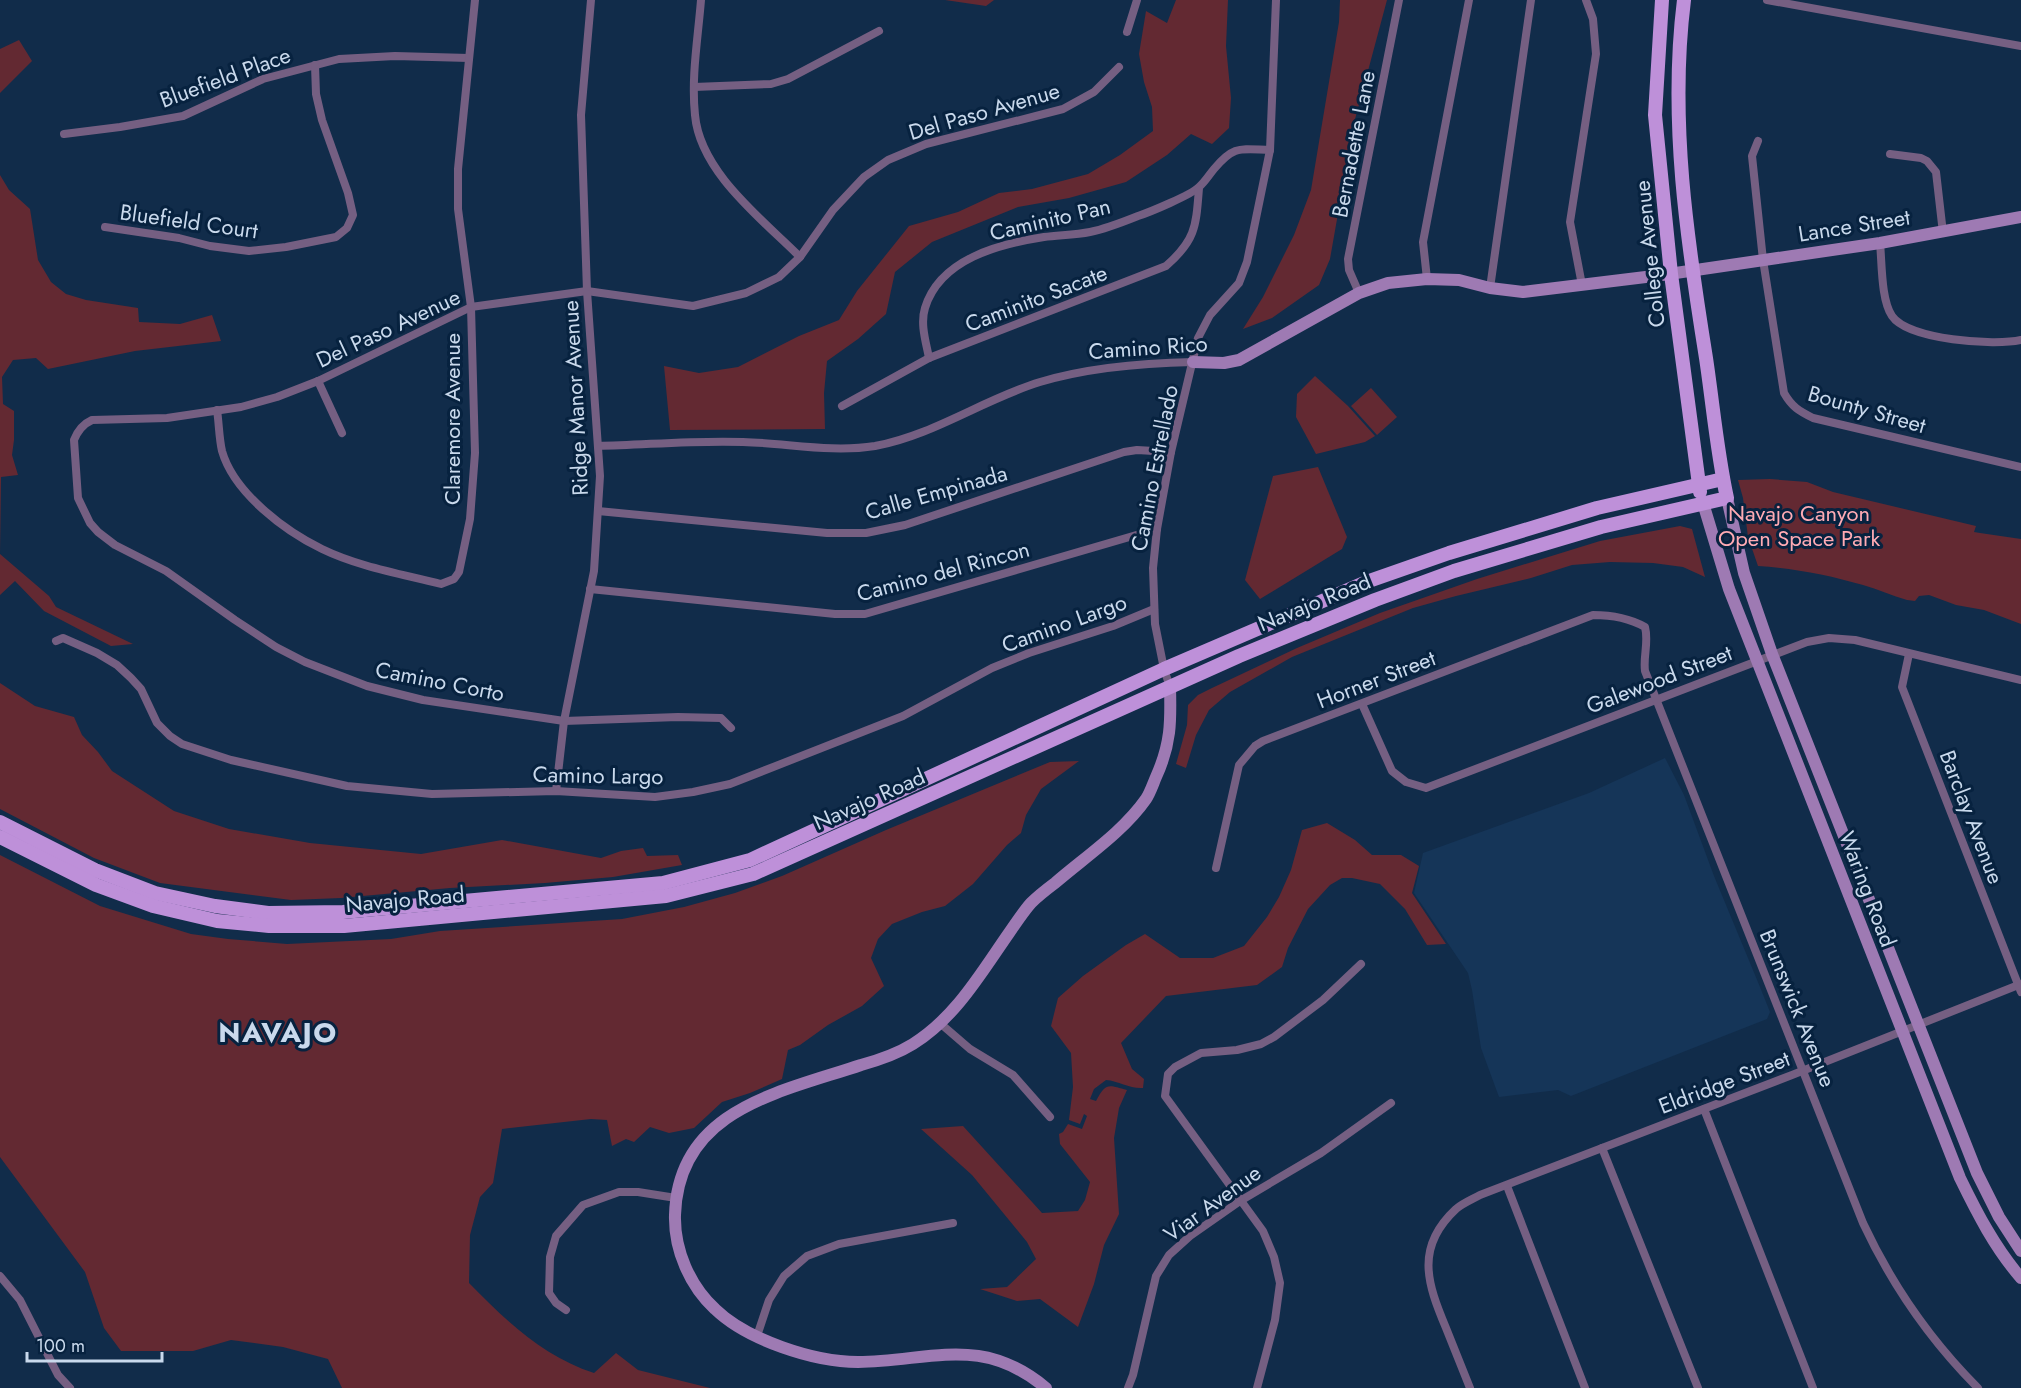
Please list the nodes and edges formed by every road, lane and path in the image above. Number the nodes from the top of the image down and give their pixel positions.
1 (475, 0) edge
2 (591, 0) edge
3 (701, 0) edge
4 (1137, 0) edge
5 (1276, 0) edge
6 (1399, 0) edge
7 (1468, 0) edge
8 (1531, 0) edge
9 (1586, 0) edge
10 (1662, 0) edge
11 (1684, 0) edge
12 (1767, 0) edge
13 (1808, 4) edge
14 (879, 31) dead end
15 (1127, 32) dead end
16 (2021, 46) edge
17 (469, 58) junction
18 (315, 65) junction
19 (1119, 68) dead end
20 (694, 87) junction
21 (64, 134) dead end
22 (1758, 141) dead end
23 (1270, 150) junction
24 (1890, 154) dead end
25 (1199, 188) junction
26 (2021, 217) edge
27 (105, 227) dead end
28 (1943, 233) junction
29 (1880, 243) junction
30 (800, 257) junction
31 (1763, 260) junction
32 (1692, 270) junction
33 (1671, 274) junction
34 (1427, 279) junction
35 (1582, 285) junction
36 (1491, 288) junction
37 (587, 291) junction
38 (1359, 293) junction
39 (471, 308) junction
40 (2021, 340) edge
41 (929, 358) junction
42 (1193, 362) junction
43 (318, 381) junction
44 (842, 406) dead end
45 (217, 410) junction
46 (342, 433) dead end
47 (74, 440) joint
48 (598, 446) junction
49 (1172, 452) junction
50 (2021, 466) edge
51 (1723, 480) junction
52 (1698, 484) junction
53 (1727, 498) junction
54 (1703, 503) junction
55 (598, 511) junction
56 (1157, 529) junction
57 (590, 590) junction
58 (1154, 609) junction
59 (1280, 618) junction
60 (1634, 621) joint
61 (1289, 635) junction
62 (56, 641) dead end
63 (1772, 654) junction
64 (1909, 654) junction
65 (1756, 660) junction
66 (1164, 669) junction
67 (2021, 680) edge
68 (1170, 687) junction
69 (1657, 700) junction
70 (1362, 704) junction
71 (564, 721) junction
72 (731, 728) dead end
73 (556, 791) junction
74 (0, 822) edge
75 (0, 837) edge
76 (1216, 868) dead end
77 (1361, 964) dead end
78 (2020, 987) edge
79 (941, 1024) junction
80 (1918, 1025) junction
81 (1901, 1031) junction
82 (1804, 1071) junction
83 (1391, 1102) dead end
84 (1704, 1109) junction
85 (1050, 1117) dead end
86 (1602, 1148) junction
87 (1507, 1186) junction
88 (676, 1198) junction
89 (1240, 1200) junction
90 (953, 1223) dead end
91 (2021, 1251) edge
92 (2021, 1278) edge
93 (2, 1283) edge
94 (566, 1310) dead end
95 (757, 1336) junction
96 (70, 1388) edge
97 (1046, 1388) edge
98 (1128, 1388) edge
99 (1257, 1388) edge
100 (1470, 1388) edge
101 (1586, 1388) edge
102 (1698, 1388) edge
103 (1813, 1388) edge
104 (1978, 1388) edge

1 - 17 street, Claremore Avenue
2 - 37 street, Ridge Manor Avenue
3 - 20 street
4 - 15 street
5 - 23 street, Camino Estrellado
6 - 38 street, Bernadette Lane
7 - 34 street
8 - 36 street
9 - 35 street
10 - 33 main road, College Avenue
11 - 32 main road, College Avenue
12 - 13 street
13 - 16 street
14 - 20 street
17 - 18 street, Bluefield Place
17 - 39 street, Claremore Avenue
18 - 21 street, Bluefield Place
18 - 27 street, Bluefield Court
19 - 30 street, Del Paso Avenue
20 - 30 street
22 - 31 street, Bounty Street
23 - 25 street, Caminito Pan
23 - 42 street, Camino Estrellado
24 - 28 street
25 - 41 street, Caminito Sacate
25 - 41 street, Caminito Pan
26 - 28 street, Lance Street
28 - 29 street, Lance Street
29 - 31 street, Lance Street
29 - 40 street
30 - 37 street, Del Paso Avenue
31 - 32 street, Lance Street
31 - 50 street, Bounty Street
32 - 33 street, Camino Rico
32 - 51 main road, College Avenue
33 - 35 street, Camino Rico
33 - 52 main road, College Avenue
34 - 36 street, Camino Rico
34 - 38 street, Camino Rico
35 - 36 street, Camino Rico
37 - 39 street, Del Paso Avenue
37 - 48 street, Ridge Manor Avenue
38 - 42 street, Camino Rico
39 - 43 street, Del Paso Avenue
39 - 45 street, Claremore Avenue
41 - 44 street, Caminito Sacate
42 - 48 street, Camino Rico
42 - 49 street, Camino Estrellado
43 - 45 street, Del Paso Avenue
43 - 46 street
45 - 47 street, Del Paso Avenue
47 - 71 street, Camino Corto
48 - 55 street, Ridge Manor Avenue
49 - 55 street, Calle Empinada
49 - 56 street, Camino Estrellado
51 - 52 main road, Navajo Road
51 - 53 main road, College Avenue
52 - 54 main road, College Avenue
52 - 59 main road, Navajo Road
53 - 54 main road, Navajo Road
53 - 63 street, Waring Road
54 - 61 main road, Navajo Road
54 - 65 street, Waring Road
55 - 57 street, Ridge Manor Avenue
56 - 57 street, Camino del Rincon
56 - 58 street, Camino Estrellado
57 - 71 street, Ridge Manor Avenue
58 - 66 street, Camino Estrellado
58 - 73 street, Camino Largo
59 - 61 main road
59 - 66 main road, Navajo Road
60 - 69 street, Brunswick Avenue
60 - 70 street, Horner Street
61 - 68 main road, Navajo Road
62 - 73 street, Camino Largo
63 - 64 street, Galewood Street
63 - 65 street, Galewood Street
63 - 80 street, Waring Road
64 - 67 street, Galewood Street
64 - 78 street, Barclay Avenue
65 - 69 street, Galewood Street
65 - 81 street, Waring Road
66 - 68 street, Camino Estrellado
66 - 74 main road, Navajo Road
68 - 75 main road, Navajo Road
68 - 79 street
69 - 70 street, Galewood Street
69 - 82 street, Brunswick Avenue
70 - 76 street, Horner Street
71 - 72 street, Camino Corto
71 - 73 street, Ridge Manor Avenue
77 - 89 street
78 - 80 street, Eldridge Street
79 - 85 street
79 - 88 street
80 - 81 street, Eldridge Street
80 - 91 street, Waring Road
81 - 82 street, Eldridge Street
81 - 92 street, Waring Road
82 - 84 street, Eldridge Street
82 - 104 street, Brunswick Avenue
83 - 89 street, Viar Avenue
84 - 86 street, Eldridge Street
84 - 103 street
86 - 87 street, Eldridge Street
86 - 102 street
87 - 100 street, Eldridge Street
87 - 101 street
88 - 94 street
88 - 95 street
89 - 98 street, Viar Avenue
89 - 99 street
90 - 95 street
93 - 96 street
95 - 97 street

